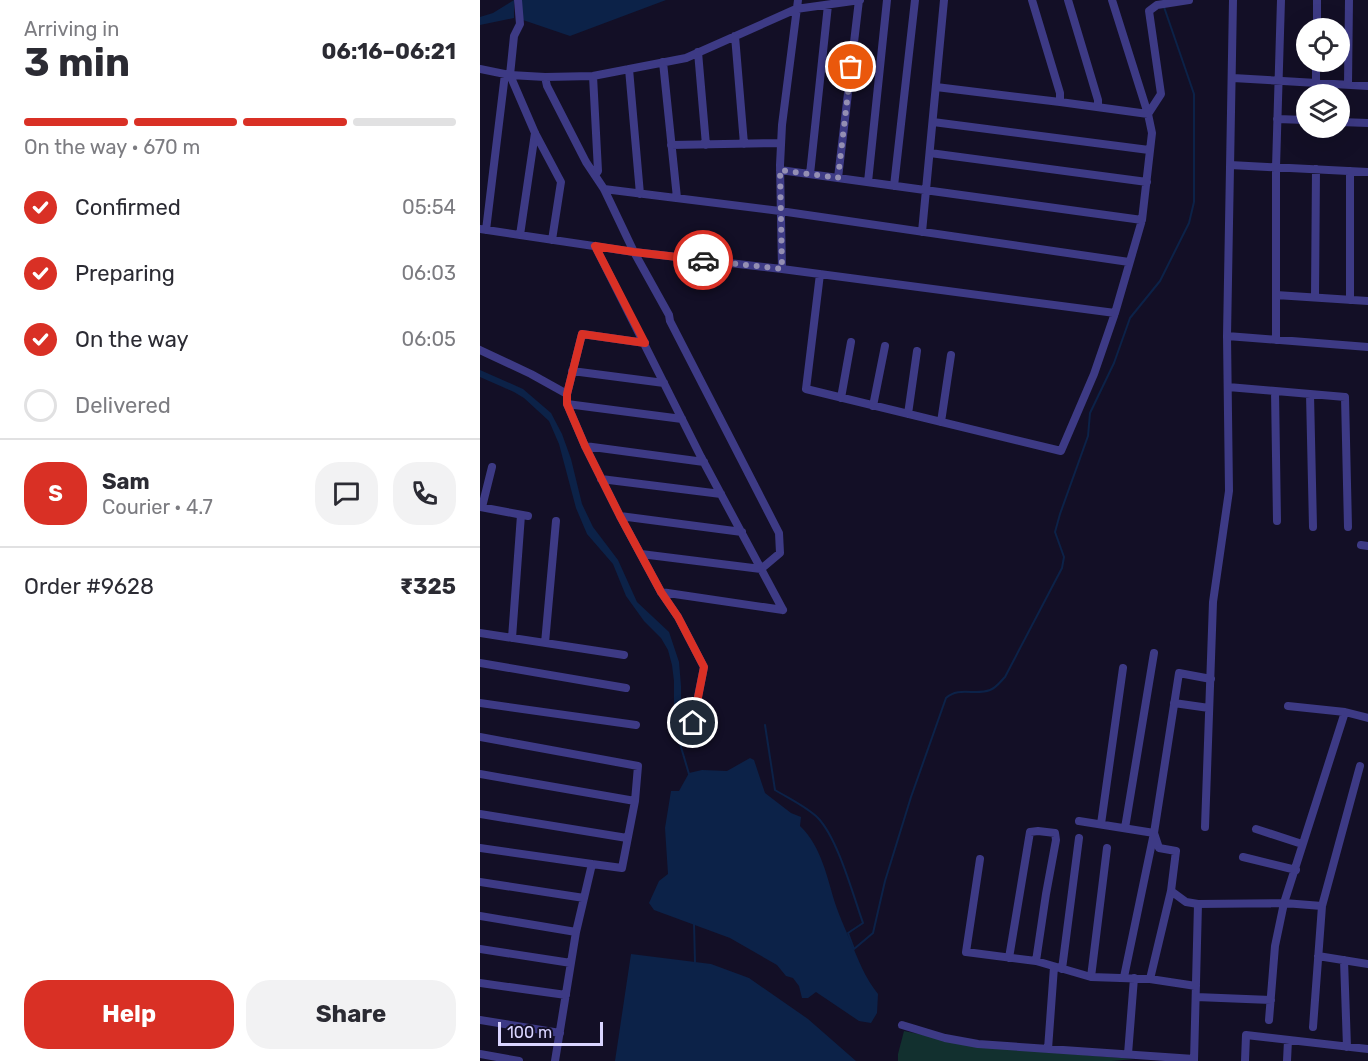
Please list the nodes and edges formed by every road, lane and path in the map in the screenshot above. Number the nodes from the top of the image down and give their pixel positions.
1 (518, 0) edge
2 (798, 0) edge
3 (859, 0) edge
4 (887, 0) edge
5 (915, 0) edge
6 (944, 0) edge
7 (1032, 0) edge
8 (1068, 0) edge
9 (1112, 0) edge
10 (1189, 0) edge
11 (1233, 0) edge
12 (1281, 0) edge
13 (1317, 0) edge
14 (1349, 0) edge
15 (828, 5) junction
16 (796, 9) junction
17 (1317, 18) edge
18 (735, 36) junction
19 (698, 52) junction
20 (663, 62) junction
21 (480, 69) edge
22 (629, 69) junction
23 (1316, 72) edge
24 (508, 74) junction
25 (593, 76) junction
26 (545, 77) junction
27 (1233, 78) junction
28 (1278, 81) junction
29 (1316, 82) junction
30 (1348, 84) joint
31 (1350, 84) edge
32 (1368, 86) edge
33 (936, 87) junction
34 (1060, 102) junction
35 (1098, 107) junction
36 (1148, 114) junction
37 (1277, 119) junction
38 (1296, 120) edge
39 (933, 122) junction
40 (1350, 122) edge
41 (1368, 123) edge
42 (535, 133) junction
43 (782, 143) junction
44 (744, 144) junction
45 (671, 145) junction
46 (706, 145) junction
47 (1149, 150) junction
48 (930, 153) junction
49 (1230, 165) junction
50 (1276, 167) junction
51 (1316, 169) junction
52 (780, 170) junction
53 (1350, 171) junction
54 (1368, 172) edge
55 (810, 174) junction
56 (594, 175) junction
57 (838, 178) junction
58 (868, 182) junction
59 (1147, 182) junction
60 (894, 186) junction
61 (604, 189) junction
62 (926, 190) junction
63 (640, 194) junction
64 (677, 198) junction
65 (780, 211) junction
66 (1142, 220) junction
67 (483, 230) edge
68 (922, 232) junction
69 (520, 235) junction
70 (552, 240) junction
71 (595, 246) junction
72 (634, 252) junction
73 (1129, 262) junction
74 (782, 269) junction
75 (820, 274) junction
76 (1276, 295) junction
77 (1314, 297) junction
78 (1350, 300) junction
79 (1368, 301) edge
80 (1115, 314) junction
81 (1227, 336) junction
82 (1276, 340) junction
83 (850, 342) dead end
84 (645, 343) junction
85 (885, 346) dead end
86 (1368, 347) edge
87 (480, 350) edge
88 (917, 351) dead end
89 (951, 355) dead end
90 (572, 371) junction
91 (664, 383) junction
92 (1228, 387) junction
93 (1275, 391) junction
94 (567, 394) junction
95 (1310, 394) junction
96 (841, 398) junction
97 (567, 404) junction
98 (873, 405) junction
99 (908, 414) junction
100 (682, 419) junction
101 (941, 422) junction
102 (585, 446) junction
103 (704, 462) junction
104 (492, 467) dead end
105 (601, 479) junction
106 (721, 494) junction
107 (481, 507) edge
108 (620, 516) junction
109 (556, 521) dead end
110 (1277, 521) dead end
111 (1313, 527) dead end
112 (1348, 527) dead end
113 (742, 532) junction
114 (640, 554) junction
115 (761, 569) junction
116 (661, 592) junction
117 (480, 633) edge
118 (512, 638) junction
119 (546, 643) junction
120 (1154, 653) dead end
121 (624, 655) dead end
122 (480, 663) edge
123 (1123, 668) dead end
124 (1210, 679) junction
125 (626, 688) dead end
126 (480, 703) edge
127 (1174, 703) junction
128 (1288, 706) dead end
129 (1209, 708) junction
130 (1345, 712) junction
131 (1368, 718) edge
132 (636, 725) dead end
133 (480, 737) edge
134 (689, 741) dead end
135 (1360, 766) dead end
136 (480, 774) edge
137 (635, 801) junction
138 (480, 814) edge
139 (1079, 821) dead end
140 (1101, 824) junction
141 (1205, 827) dead end
142 (1125, 828) junction
143 (1256, 829) dead end
144 (1154, 833) junction
145 (627, 838) junction
146 (1079, 838) dead end
147 (1302, 844) junction
148 (480, 848) edge
149 (1107, 848) dead end
150 (1243, 857) dead end
151 (980, 859) dead end
152 (592, 864) junction
153 (1296, 870) junction
154 (480, 882) edge
155 (1171, 891) junction
156 (584, 898) junction
157 (1284, 903) junction
158 (1198, 904) junction
159 (1322, 906) junction
160 (480, 916) edge
161 (576, 932) junction
162 (480, 949) edge
163 (1318, 956) junction
164 (1009, 958) junction
165 (1344, 960) junction
166 (1036, 961) junction
167 (571, 963) junction
168 (1368, 964) edge
169 (1058, 968) junction
170 (1091, 977) junction
171 (1129, 978) junction
172 (1150, 979) junction
173 (480, 983) edge
174 (1196, 986) junction
175 (566, 995) junction
176 (1196, 997) junction
177 (1271, 1000) junction
178 (480, 1020) edge
179 (1269, 1020) dead end
180 (902, 1025) dead end
181 (1313, 1027) dead end
182 (560, 1033) junction
183 (1288, 1040) junction
184 (1347, 1047) junction
185 (1048, 1049) junction
186 (1368, 1049) edge
187 (480, 1054) edge
188 (1128, 1054) junction
189 (1194, 1060) edge
190 (519, 1061) edge
191 (555, 1061) edge
192 (1245, 1061) edge
193 (1287, 1061) edge

1 - 24 street
2 - 16 street
3 - 15 street
3 - 57 street
4 - 58 street
5 - 60 street
6 - 33 street
7 - 34 street
8 - 35 street
9 - 36 street
10 - 36 street
11 - 27 street
12 - 28 street
13 - 17 street
14 - 30 street
15 - 16 street
15 - 55 street
16 - 18 street
16 - 43 street
18 - 19 street
18 - 44 street
19 - 20 street
19 - 46 street
20 - 22 street
20 - 45 street
21 - 24 street
22 - 25 street
22 - 63 street
23 - 29 street
24 - 26 street
24 - 42 street
24 - 67 street
25 - 26 street
25 - 56 street
26 - 56 street
27 - 28 street
27 - 49 street
28 - 29 street
28 - 37 street
29 - 30 street
31 - 32 street
33 - 34 street
33 - 39 street
34 - 35 street
35 - 36 street
36 - 47 street
37 - 38 street
37 - 50 street
39 - 47 street
39 - 48 street
40 - 41 street
42 - 69 street
42 - 70 street
43 - 44 street
43 - 52 street
44 - 46 street
45 - 46 street
45 - 64 street
47 - 59 street
48 - 59 street
48 - 62 street
49 - 50 street
49 - 81 street
50 - 51 street
50 - 76 street
51 - 53 street
51 - 77 street
52 - 55 street
52 - 65 street
53 - 54 street
53 - 78 street
55 - 57 street
56 - 61 street
57 - 58 street
58 - 60 street
59 - 66 street
60 - 62 street
61 - 63 street
61 - 72 street
62 - 66 street
62 - 68 street
63 - 64 street
64 - 65 street
65 - 68 street
65 - 74 street
66 - 73 street
67 - 69 street
68 - 73 street
69 - 70 street
70 - 71 street
71 - 72 street
71 - 84 street
72 - 74 street
72 - 115 street
73 - 80 street
74 - 75 street
75 - 80 street
75 - 96 street
76 - 77 street
76 - 82 street
77 - 78 street
78 - 79 street
80 - 101 street
81 - 82 street
81 - 92 street
82 - 86 street
83 - 96 street
84 - 90 street
84 - 91 street
85 - 98 street
87 - 94 street
88 - 99 street
89 - 101 street
90 - 91 street
90 - 94 street
91 - 100 street
92 - 93 street
92 - 124 street
93 - 95 street
93 - 110 street
94 - 97 street
95 - 111 street
95 - 112 street
96 - 98 street
97 - 100 street
97 - 102 street
98 - 99 street
99 - 101 street
100 - 103 street
102 - 103 street
102 - 105 street
103 - 106 street
104 - 107 street
105 - 106 street
105 - 108 street
106 - 113 street
107 - 118 street
108 - 113 street
108 - 114 street
109 - 119 street
113 - 115 street
114 - 115 street
114 - 116 street
115 - 116 street
116 - 134 street
117 - 118 street
118 - 119 street
119 - 121 street
120 - 142 street
122 - 125 street
123 - 140 street
124 - 127 street
124 - 129 street
126 - 132 street
127 - 129 street
127 - 144 street
128 - 130 street
129 - 141 street
130 - 131 street
130 - 147 street
133 - 137 street
135 - 159 street
136 - 137 street
137 - 145 street
138 - 145 street
139 - 140 street
140 - 142 street
142 - 144 street
143 - 147 street
144 - 155 street
144 - 171 street
145 - 152 street
146 - 169 street
147 - 153 street
148 - 152 street
149 - 170 street
150 - 153 street
151 - 164 street
152 - 156 street
153 - 157 street
154 - 156 street
155 - 158 street
155 - 172 street
156 - 161 street
157 - 158 street
157 - 159 street
157 - 177 street
158 - 174 street
159 - 163 street
160 - 161 street
161 - 167 street
162 - 167 street
163 - 165 street
163 - 181 street
164 - 166 street
164 - 166 street
165 - 168 street
165 - 184 street
166 - 169 street
167 - 175 street
169 - 170 street
169 - 185 street
170 - 171 street
171 - 172 street
171 - 188 street
172 - 174 street
173 - 175 street
174 - 176 street
175 - 182 street
176 - 177 street
176 - 189 street
177 - 179 street
178 - 182 street
180 - 185 street
182 - 191 street
183 - 184 street
183 - 192 street
183 - 193 street
184 - 186 street
185 - 188 street
187 - 190 street
188 - 189 street

